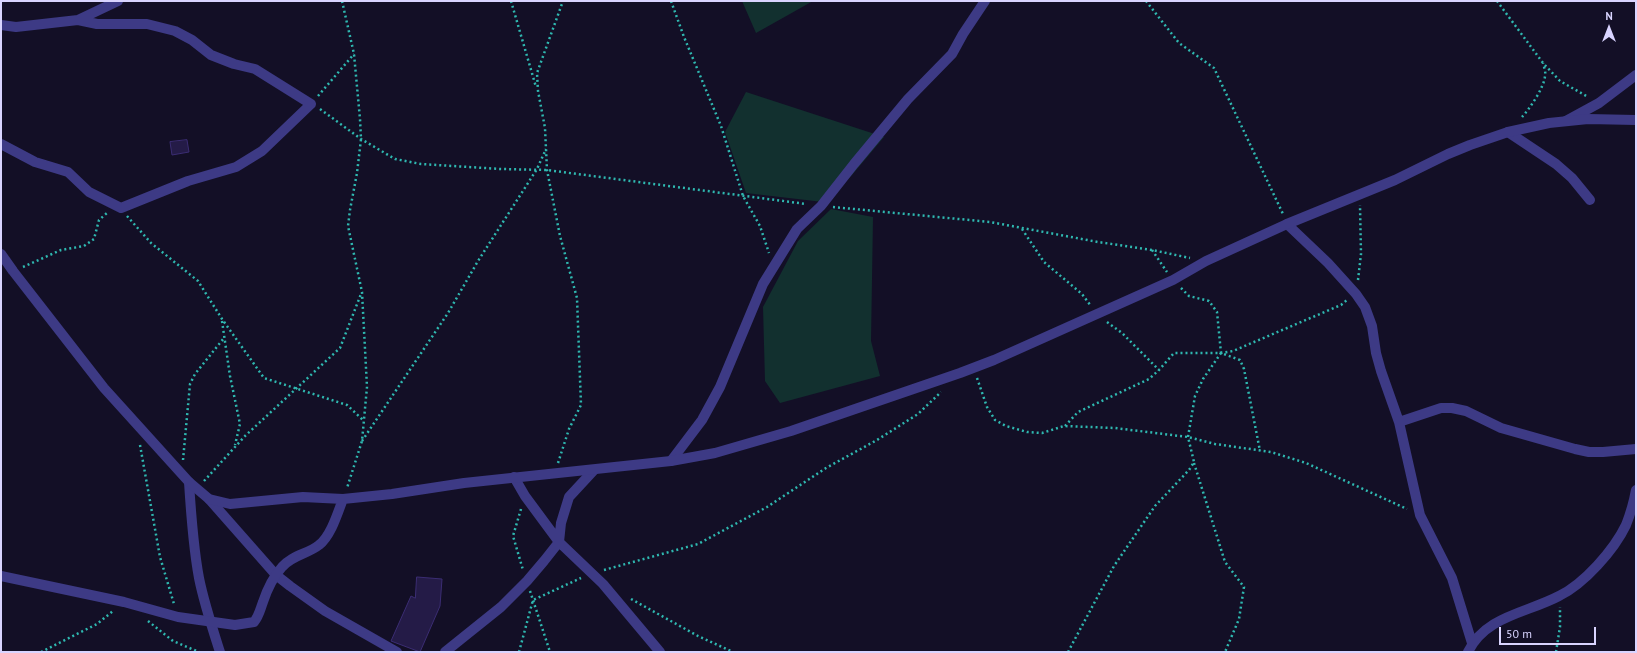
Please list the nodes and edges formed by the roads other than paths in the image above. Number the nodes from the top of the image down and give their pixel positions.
1 (118, 1) edge
2 (985, 1) edge
3 (78, 20) junction
4 (1, 25) edge
5 (1636, 75) edge
6 (1636, 120) edge
7 (1566, 121) junction
8 (1508, 132) junction
9 (1, 144) edge
10 (1590, 200) dead end
11 (1287, 224) junction
12 (1, 254) edge
13 (1399, 422) junction
14 (1636, 449) edge
15 (671, 461) junction
16 (594, 470) junction
17 (514, 477) junction
18 (192, 486) junction
19 (1636, 490) edge
20 (209, 499) junction
21 (343, 499) junction
22 (559, 542) junction
23 (276, 575) junction
24 (1, 576) edge
25 (210, 622) junction
26 (1472, 642) junction
27 (220, 652) edge
28 (397, 652) edge
29 (445, 652) edge
30 (660, 652) edge
31 (1468, 652) edge

1 - 3 street
2 - 15 street
3 - 4 street
3 - 9 street
5 - 7 street
6 - 7 street
7 - 8 street
8 - 10 street
8 - 11 street
11 - 13 street
11 - 15 street
12 - 18 street
13 - 14 street
13 - 26 street
15 - 16 street
16 - 17 street
16 - 22 street
17 - 21 street
17 - 22 street
18 - 20 street
18 - 25 street
19 - 26 street
20 - 21 street
20 - 23 street
21 - 23 street
22 - 29 street
22 - 30 street
23 - 25 street
23 - 28 street
24 - 25 street
25 - 27 street
26 - 31 street

